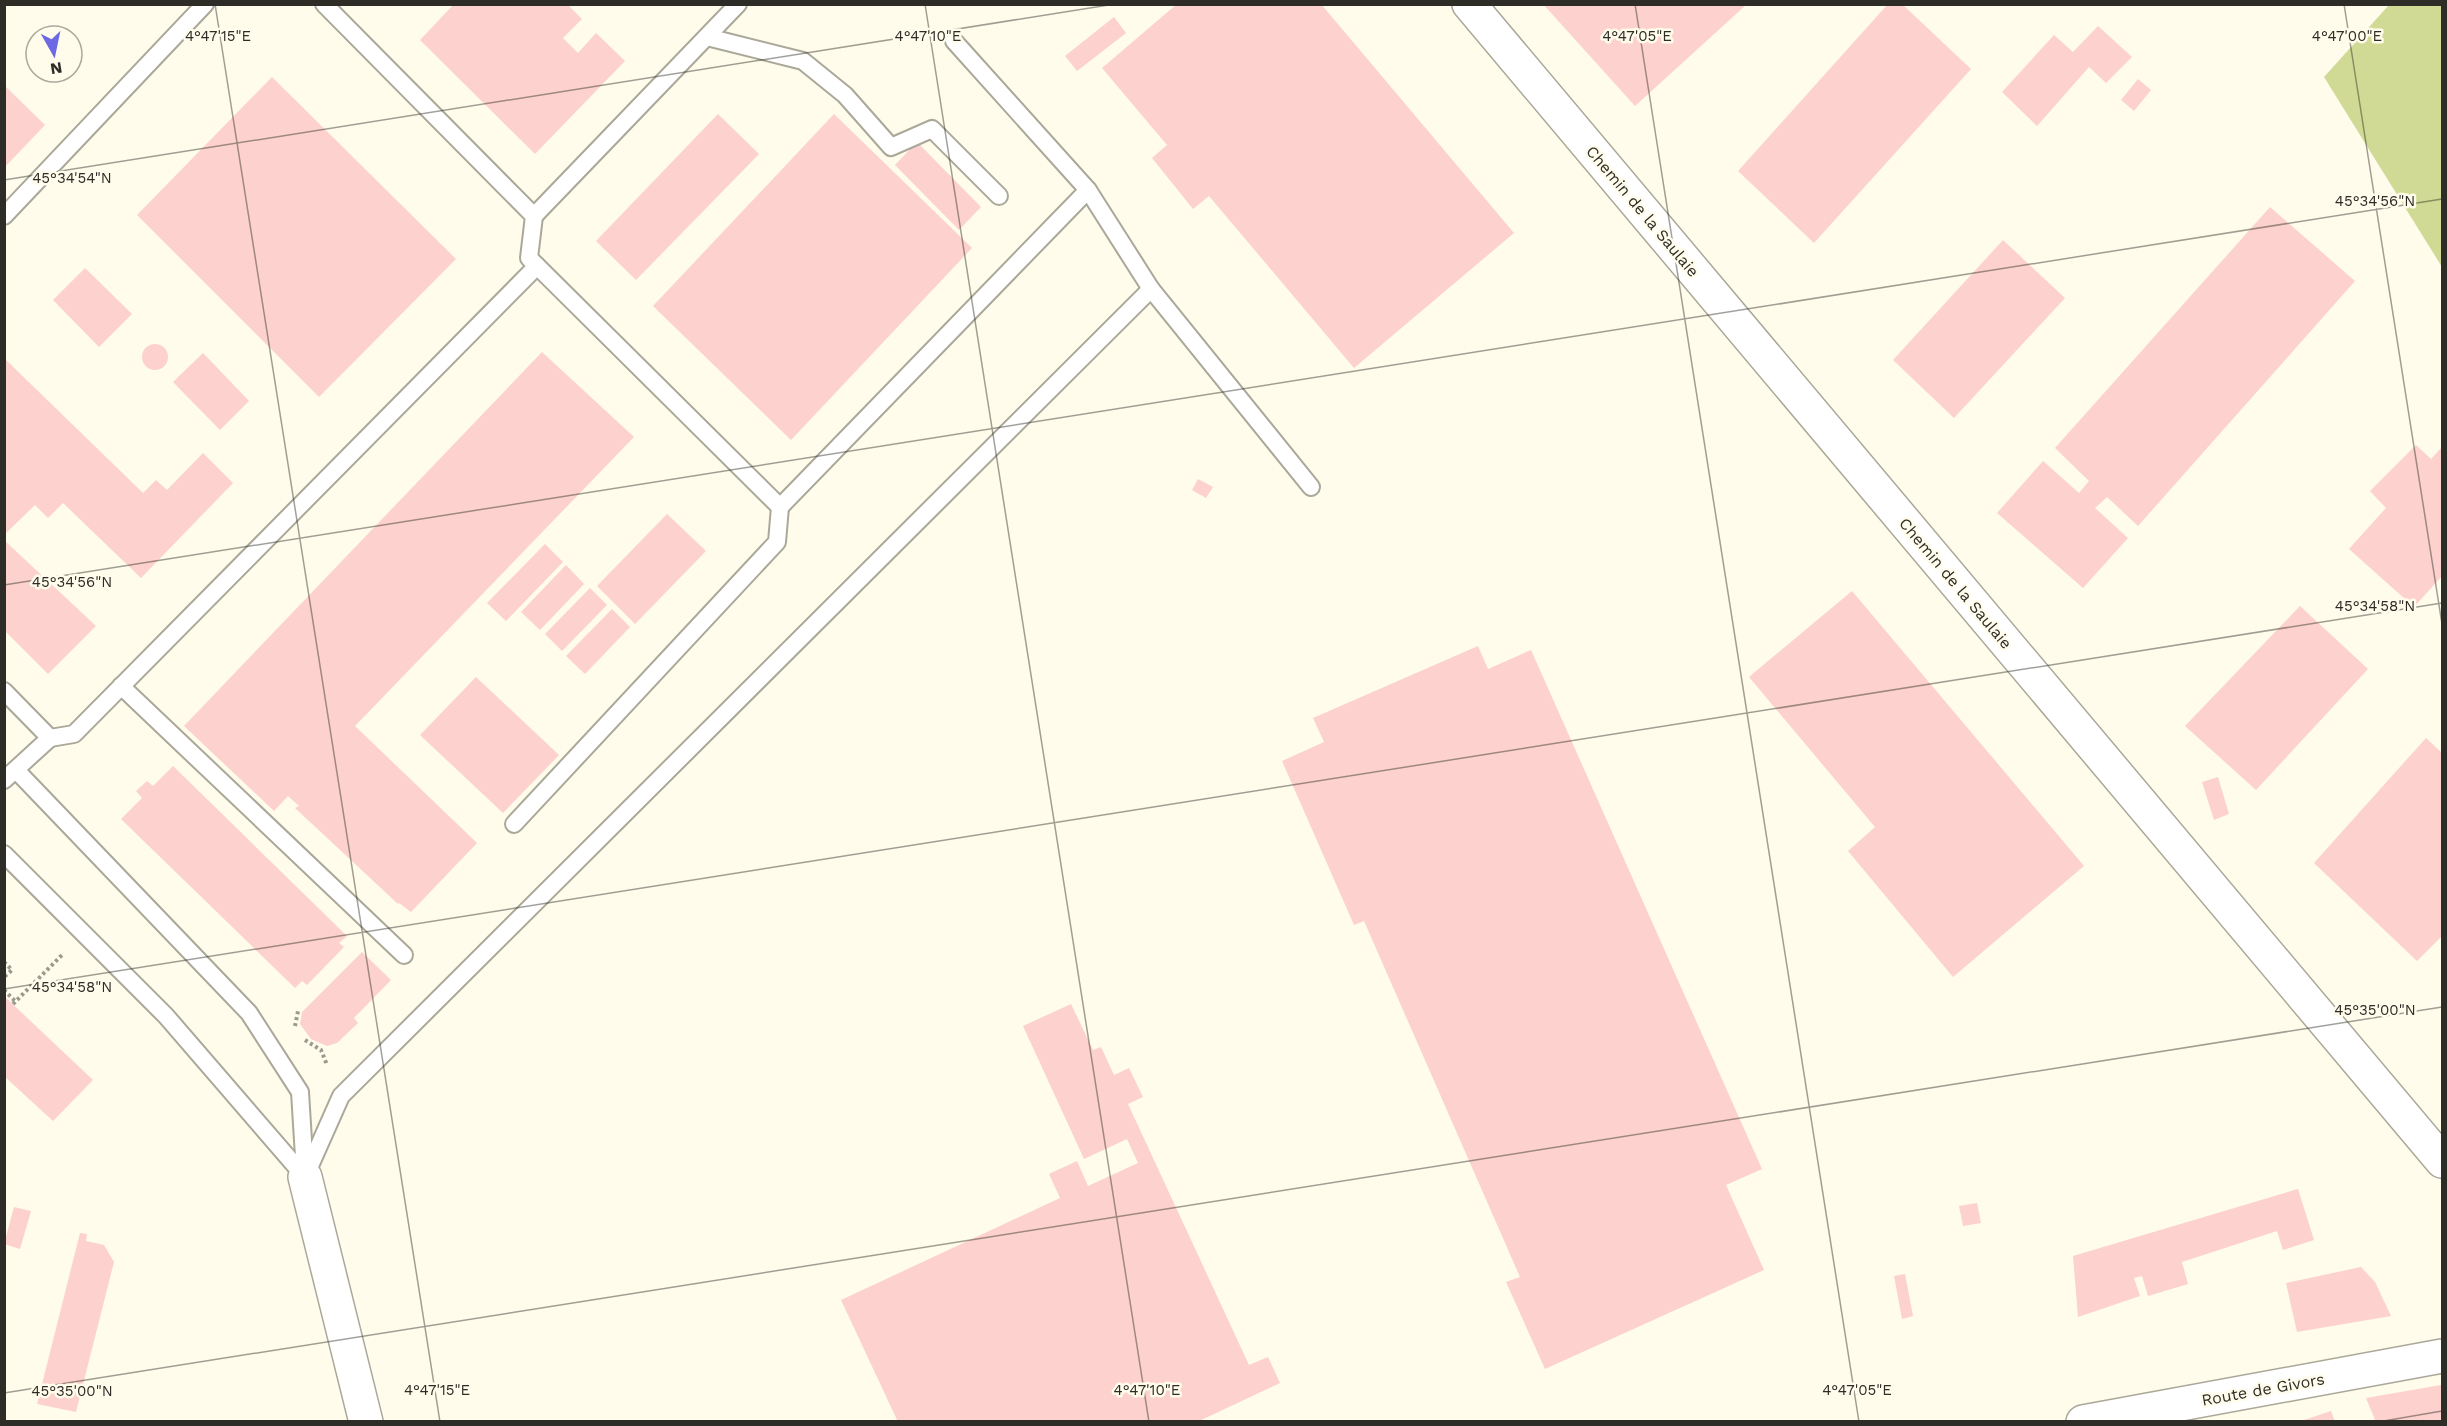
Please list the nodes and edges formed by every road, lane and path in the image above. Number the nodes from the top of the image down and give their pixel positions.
1 (205, 4) edge
2 (324, 4) edge
3 (738, 4) edge
4 (1469, 4) edge
5 (707, 37) junction
6 (954, 41) dead end
7 (1088, 190) junction
8 (999, 196) dead end
9 (4, 216) edge
10 (534, 216) junction
11 (537, 266) junction
12 (1150, 290) junction
13 (1311, 488) dead end
14 (780, 507) junction
15 (122, 686) junction
16 (4, 691) edge
17 (50, 738) junction
18 (10, 775) edge
19 (514, 824) dead end
20 (4, 854) edge
21 (404, 955) dead end
22 (4, 962) edge
23 (4, 977) edge
24 (4, 990) edge
25 (16, 1002) dead end
26 (2442, 1161) edge
27 (305, 1177) junction
28 (2442, 1356) edge
29 (366, 1422) edge
30 (2083, 1422) edge

1 - 9 lane
2 - 10 lane
3 - 5 lane
4 - 26 street, Chemin de la Saulaie
5 - 8 lane
5 - 10 lane
6 - 7 lane
7 - 12 lane
7 - 14 lane
10 - 11 lane
11 - 14 lane
11 - 15 lane
12 - 13 lane
12 - 27 lane
14 - 19 lane
15 - 17 lane
15 - 21 lane
16 - 17 lane
17 - 18 lane
18 - 27 lane
20 - 27 lane
22 - 23 path
24 - 25 path
27 - 29 street
28 - 30 street, Route de Givors

